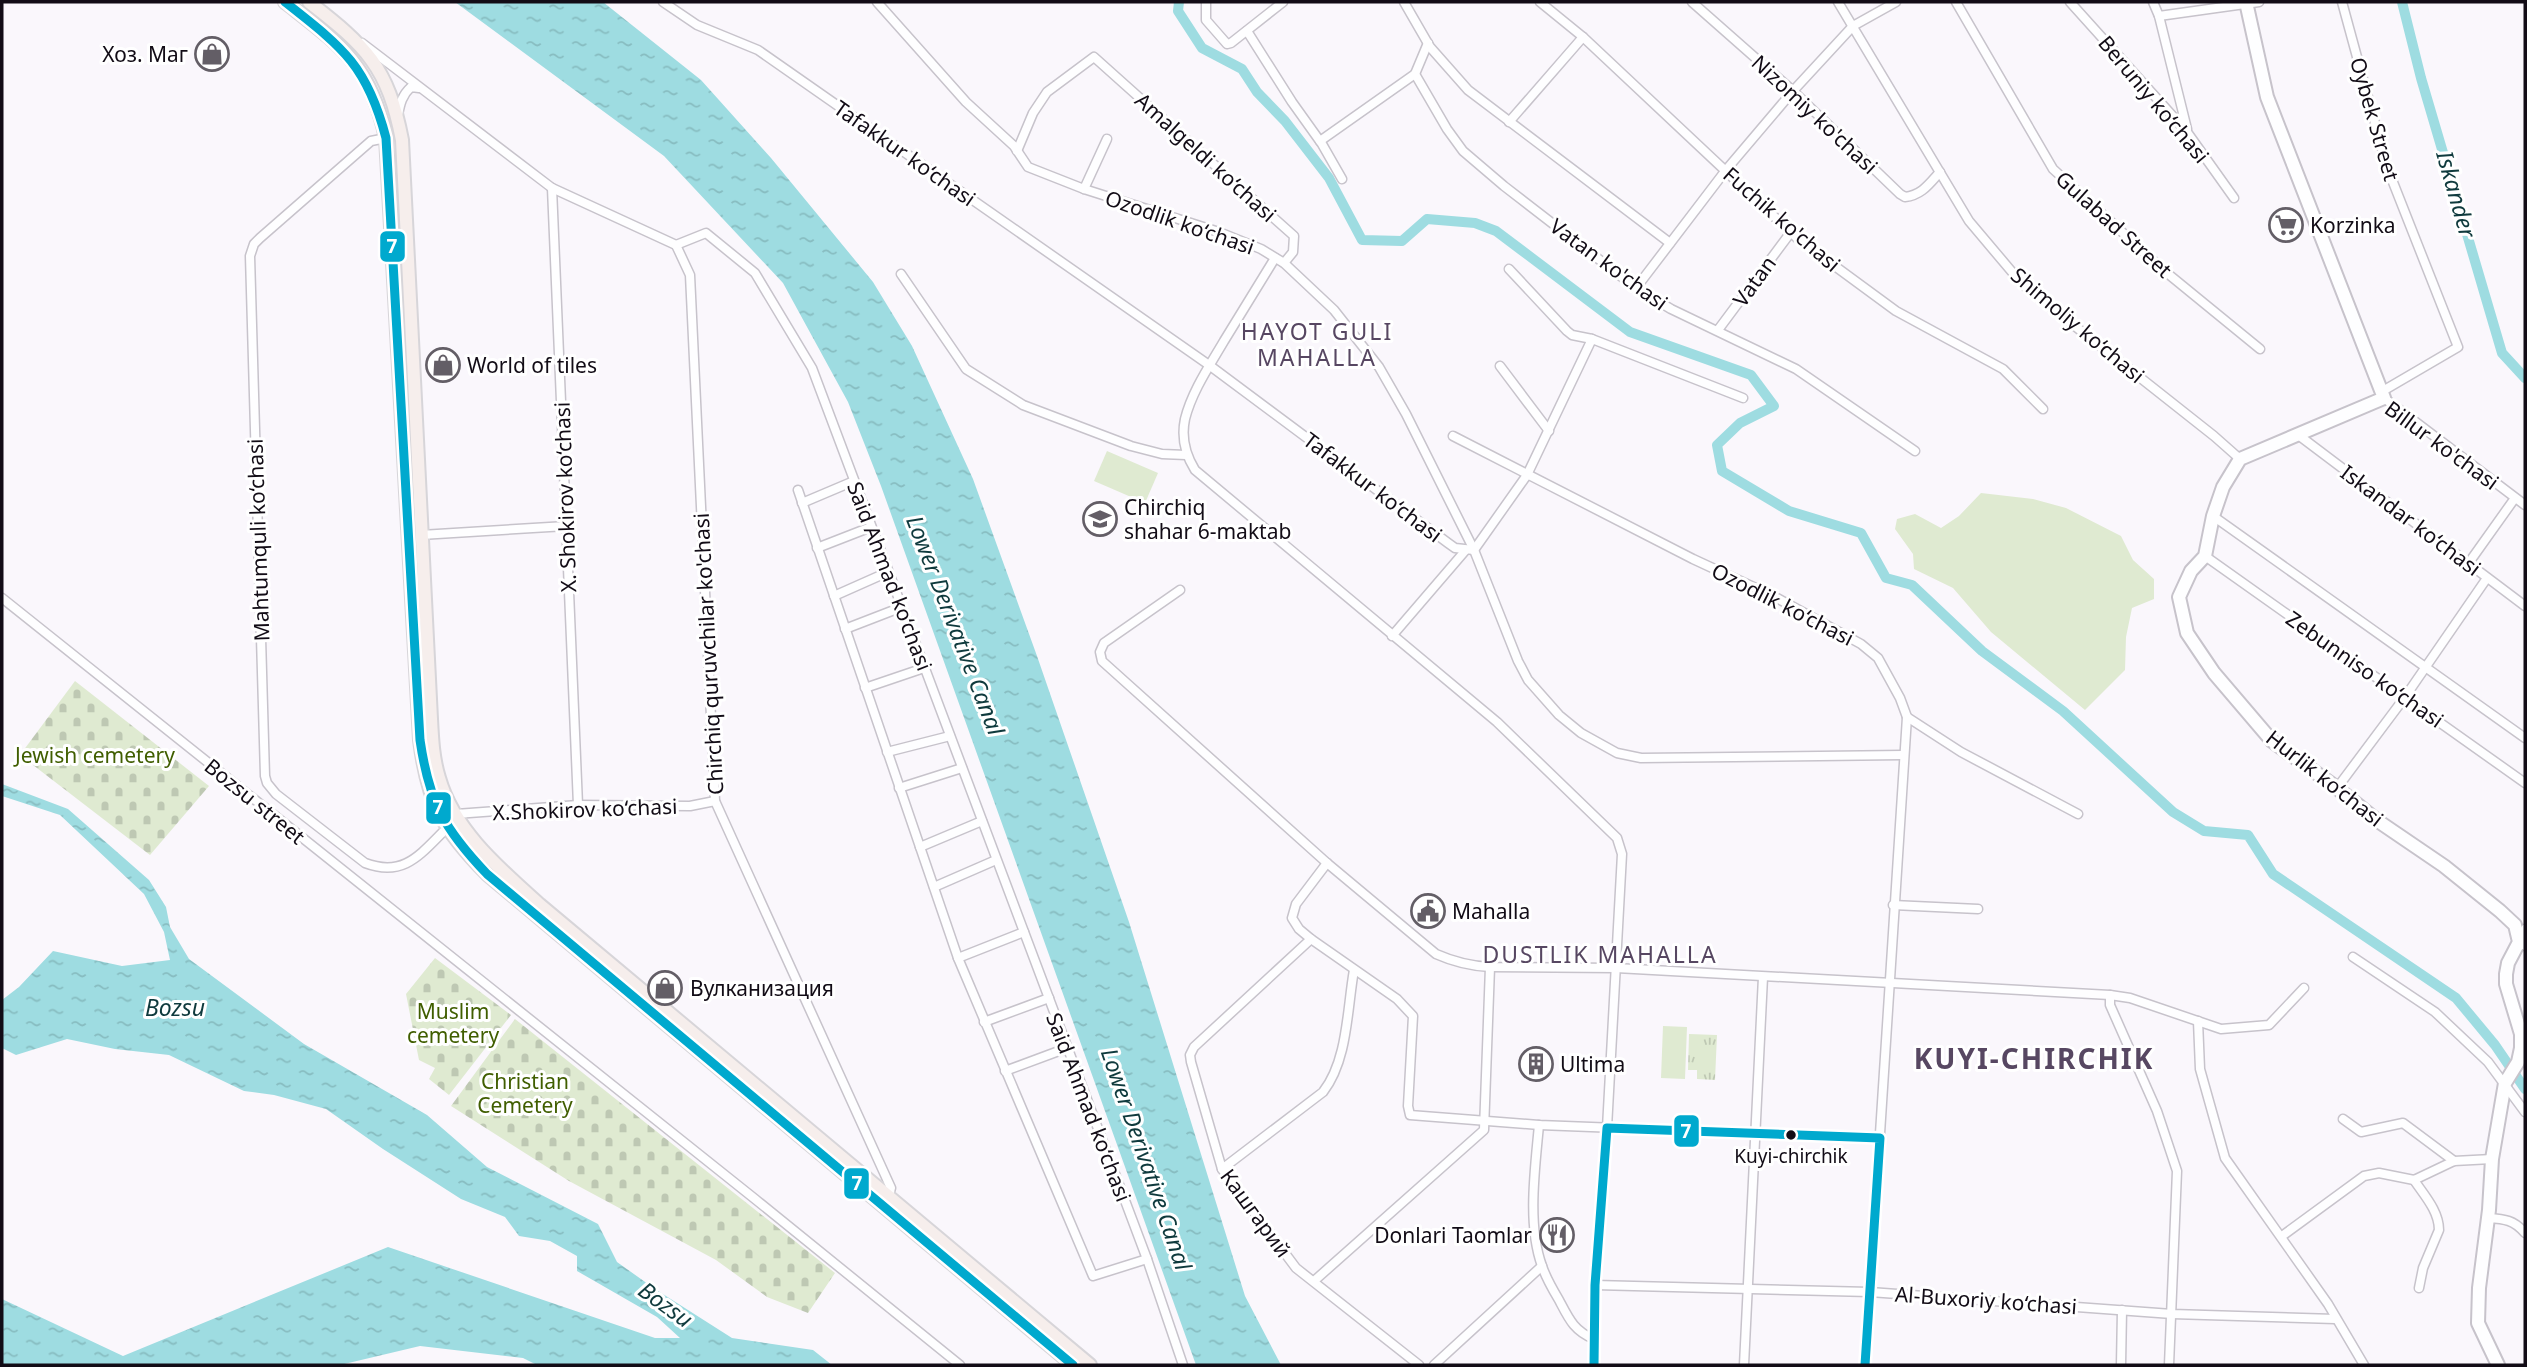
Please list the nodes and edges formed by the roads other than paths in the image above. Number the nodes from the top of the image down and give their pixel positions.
1 (285, 2) edge
2 (309, 2) edge
3 (663, 2) edge
4 (877, 2) edge
5 (1206, 2) edge
6 (1283, 2) edge
7 (1404, 2) edge
8 (1540, 2) edge
9 (1692, 2) edge
10 (1838, 2) edge
11 (1896, 2) edge
12 (1956, 2) edge
13 (2070, 2) edge
14 (2153, 2) edge
15 (2251, 2) edge
16 (2342, 2) edge
17 (2159, 16) junction
18 (1853, 26) junction
19 (1247, 31) junction
20 (350, 34) junction
21 (1583, 37) junction
22 (1428, 43) junction
23 (1415, 74) junction
24 (422, 88) junction
25 (1793, 91) junction
26 (398, 120) junction
27 (1509, 122) junction
28 (2187, 132) junction
29 (386, 138) junction
30 (1107, 139) dead end
31 (1320, 141) junction
32 (1017, 150) junction
33 (1726, 170) junction
34 (1940, 173) junction
35 (1342, 179) dead end
36 (552, 188) junction
37 (1084, 189) junction
38 (2234, 198) dead end
39 (1791, 232) junction
40 (1670, 243) junction
41 (676, 245) junction
42 (1275, 258) junction
43 (1284, 263) junction
44 (1509, 269) dead end
45 (901, 274) dead end
46 (1636, 288) junction
47 (1718, 330) junction
48 (1592, 339) junction
49 (2260, 349) dead end
50 (1209, 365) junction
51 (1500, 366) dead end
52 (2382, 395) junction
53 (1743, 398) dead end
54 (2043, 408) dead end
55 (409, 422) junction
56 (1549, 431) junction
57 (2297, 434) junction
58 (1453, 436) dead end
59 (1914, 451) dead end
60 (1186, 454) junction
61 (2241, 459) junction
62 (1527, 475) junction
63 (854, 481) junction
64 (798, 490) dead end
65 (2515, 498) junction
66 (802, 503) junction
67 (2525, 505) edge
68 (2213, 516) junction
69 (566, 526) junction
70 (872, 527) junction
71 (422, 535) junction
72 (817, 548) junction
73 (1470, 550) junction
74 (2205, 556) junction
75 (2468, 564) junction
76 (888, 572) junction
77 (2487, 578) junction
78 (1180, 590) dead end
79 (834, 596) junction
80 (2, 598) edge
81 (2525, 606) edge
82 (902, 607) junction
83 (845, 629) junction
84 (1392, 636) junction
85 (924, 667) junction
86 (2425, 667) junction
87 (865, 688) junction
88 (2405, 696) junction
89 (1906, 717) junction
90 (950, 736) junction
91 (2525, 738) edge
92 (887, 752) junction
93 (1903, 755) junction
94 (962, 768) junction
95 (2525, 783) edge
96 (900, 788) junction
97 (2337, 788) junction
98 (715, 801) junction
99 (578, 805) junction
100 (456, 814) junction
101 (2078, 814) dead end
102 (982, 821) junction
103 (447, 828) junction
104 (920, 847) junction
105 (996, 860) junction
106 (1327, 863) junction
107 (934, 887) junction
108 (1893, 905) junction
109 (1978, 909) dead end
110 (2525, 929) edge
111 (1024, 932) junction
112 (1311, 939) junction
113 (2522, 944) edge
114 (2353, 957) dead end
115 (958, 958) junction
116 (1490, 967) junction
117 (1616, 968) junction
118 (1354, 970) junction
119 (1763, 977) junction
120 (1889, 982) junction
121 (2304, 988) dead end
122 (2110, 995) junction
123 (1049, 998) junction
124 (2198, 1021) junction
125 (984, 1022) junction
126 (1067, 1048) junction
127 (1005, 1071) junction
128 (2506, 1081) junction
129 (2525, 1112) edge
130 (2343, 1119) dead end
131 (1484, 1120) junction
132 (1539, 1125) junction
133 (1607, 1128) junction
134 (1757, 1132) junction
135 (1880, 1138) junction
136 (2492, 1159) junction
137 (2454, 1161) junction
138 (1222, 1169) junction
139 (2414, 1180) junction
140 (889, 1195) junction
141 (2488, 1218) junction
142 (2525, 1233) edge
143 (2282, 1236) junction
144 (1147, 1259) junction
145 (1542, 1266) junction
146 (1314, 1281) junction
147 (1595, 1285) junction
148 (2418, 1288) dead end
149 (1748, 1289) junction
150 (1870, 1292) junction
151 (2122, 1310) junction
152 (2172, 1314) junction
153 (2336, 1319) junction
154 (1594, 1339) junction
155 (960, 1365) edge
156 (1073, 1365) edge
157 (1090, 1365) edge
158 (1183, 1365) edge
159 (1419, 1365) edge
160 (1434, 1365) edge
161 (1594, 1365) edge
162 (1744, 1365) edge
163 (1865, 1365) edge
164 (2121, 1365) edge
165 (2169, 1365) edge
166 (2364, 1365) edge
167 (2498, 1365) edge

1 - 29 main road
2 - 20 main road
3 - 50 street, Tafakkur ko‘chasi
4 - 32 street, Ozodlik ko‘chasi
5 - 19 street
6 - 19 street
7 - 22 street
8 - 21 street, Fuchik ko'chasi
9 - 25 street, Nizomiy ko'chasi
10 - 18 street, Shimoliy ko‘chasi
11 - 18 street
12 - 49 street, Gulabad Street
13 - 28 street, Beruniy ko‘chasi
14 - 17 street
15 - 17 street
15 - 52 street
16 - 52 street, Oybek Street
17 - 28 street
18 - 25 street
18 - 34 street, Shimoliy ko‘chasi
19 - 31 street
20 - 24 street
20 - 26 main road
21 - 27 street
21 - 33 street, Fuchik ko'chasi
22 - 23 street
22 - 27 street
23 - 31 street
23 - 46 street, Vatan ko'chasi
24 - 26 street
24 - 36 street
25 - 33 street
25 - 34 street, Nizomiy ko'chasi
26 - 55 main road
27 - 40 street
28 - 38 street, Beruniy ko‘chasi
29 - 55 main road
29 - 103 street, Mahtumquli ko‘chasi
30 - 37 street, Ozodlik ko‘chasi
31 - 35 street
32 - 37 street, Ozodlik ko‘chasi
32 - 43 street, Amalgeldi ko‘chasi
33 - 39 street, Fuchik ko'chasi
33 - 40 street
34 - 61 street, Shimoliy ko‘chasi
36 - 41 street
36 - 69 street, X. Shokirov ko‘chasi
37 - 42 street, Ozodlik ko‘chasi
39 - 47 street, Vatan
39 - 54 street, Fuchik ko'chasi
40 - 46 street
41 - 63 street, Said Ahmad ko‘chasi
41 - 98 street, Chirchiq quruvchilar ko'chasi
42 - 43 street, Ozodlik ko‘chasi
42 - 50 street, Ozodlik ko‘chasi
43 - 73 street, Ozodlik ko‘chasi
44 - 48 street
45 - 60 street
46 - 47 street, Vatan ko'chasi
47 - 59 street, Vatan ko'chasi
48 - 53 street
48 - 56 street
50 - 60 street
50 - 73 street, Tafakkur ko‘chasi
51 - 56 street
52 - 57 street, Billur ko'chasi
52 - 65 street, Billur ko'chasi
55 - 71 main road
55 - 103 main road
56 - 62 street
57 - 61 street, Billur ko'chasi
57 - 75 street, Iskandar ko‘chasi
58 - 62 street, Ozodlik ko‘chasi
60 - 84 street
61 - 68 street, Hurlik ko‘chasi
62 - 73 street
62 - 89 street, Ozodlik ko‘chasi
63 - 66 street
63 - 70 street, Said Ahmad ko‘chasi
64 - 66 street
65 - 67 street, Billur ko'chasi
65 - 75 street
66 - 72 street
68 - 74 street, Hurlik ko‘chasi
68 - 86 street, Zebunniso ko‘chasi
69 - 71 street
69 - 99 street, X. Shokirov ko‘chasi
70 - 72 street
70 - 76 street, Said Ahmad ko‘chasi
71 - 100 main road
72 - 79 street
73 - 84 street
73 - 93 street
74 - 88 street, Zebunniso ko‘chasi
74 - 97 street, Hurlik ko‘chasi
75 - 77 street, Iskandar ko‘chasi
76 - 79 street
76 - 82 street, Said Ahmad ko‘chasi
77 - 81 street, Iskandar ko‘chasi
77 - 86 street
78 - 106 street
79 - 83 street
80 - 155 street, Bozsu street
82 - 83 street
82 - 85 street, Said Ahmad ko‘chasi
83 - 87 street
84 - 117 street
85 - 87 street
85 - 90 street, Said Ahmad ko‘chasi
86 - 88 street
86 - 91 street, Zebunniso ko‘chasi
87 - 92 street
88 - 95 street, Zebunniso ko‘chasi
88 - 97 street
89 - 93 street
89 - 101 street
90 - 92 street
90 - 94 street, Said Ahmad ko‘chasi
92 - 96 street
93 - 108 street
94 - 96 street
94 - 102 street, Said Ahmad ko‘chasi
96 - 104 street
97 - 113 street, Hurlik ko‘chasi
98 - 99 street, X.Shokirov ko‘chasi
98 - 140 street, Chirchiq quruvchilar ko'chasi
99 - 100 street, X.Shokirov ko‘chasi
100 - 140 main road
102 - 104 street
102 - 105 street, Said Ahmad ko‘chasi
103 - 156 main road
104 - 107 street
105 - 107 street
105 - 111 street, Said Ahmad ko‘chasi
106 - 112 street
106 - 116 street
107 - 115 street
108 - 109 street
108 - 120 street
110 - 113 street
111 - 115 street
111 - 123 street, Said Ahmad ko‘chasi
112 - 118 street
112 - 138 street, Кашгарий
113 - 128 street
114 - 128 street
115 - 125 street
116 - 117 street
116 - 131 street
117 - 119 street
117 - 133 street
118 - 131 street
118 - 138 street
119 - 120 street
119 - 134 street
120 - 122 street
120 - 135 street
121 - 124 street
122 - 124 street
122 - 152 street
123 - 125 street
123 - 126 street, Said Ahmad ko‘chasi
124 - 143 street
125 - 127 street
126 - 127 street
126 - 144 street, Said Ahmad ko‘chasi
127 - 144 street
128 - 129 street
128 - 136 street
130 - 137 street
131 - 132 street
131 - 146 street
132 - 133 street
132 - 145 street
133 - 134 street
133 - 147 street
134 - 135 street
134 - 149 street
135 - 150 street
136 - 137 street
136 - 141 street
137 - 139 street
138 - 146 street, Кашгарий
139 - 143 street
139 - 148 street
140 - 157 main road
141 - 142 street
141 - 167 street
143 - 153 street
144 - 158 street, Said Ahmad ko‘chasi
145 - 154 street
145 - 160 street
146 - 159 street, Кашгарий
147 - 149 street, Al-Buxoriy ko‘chasi
147 - 154 street
149 - 150 street, Al-Buxoriy ko‘chasi
149 - 162 street
150 - 151 street, Al-Buxoriy ko‘chasi
150 - 163 street
151 - 152 street, Al-Buxoriy ko‘chasi
151 - 164 street
152 - 153 street, Al-Buxoriy ko‘chasi
152 - 165 street
153 - 166 street
154 - 161 street

